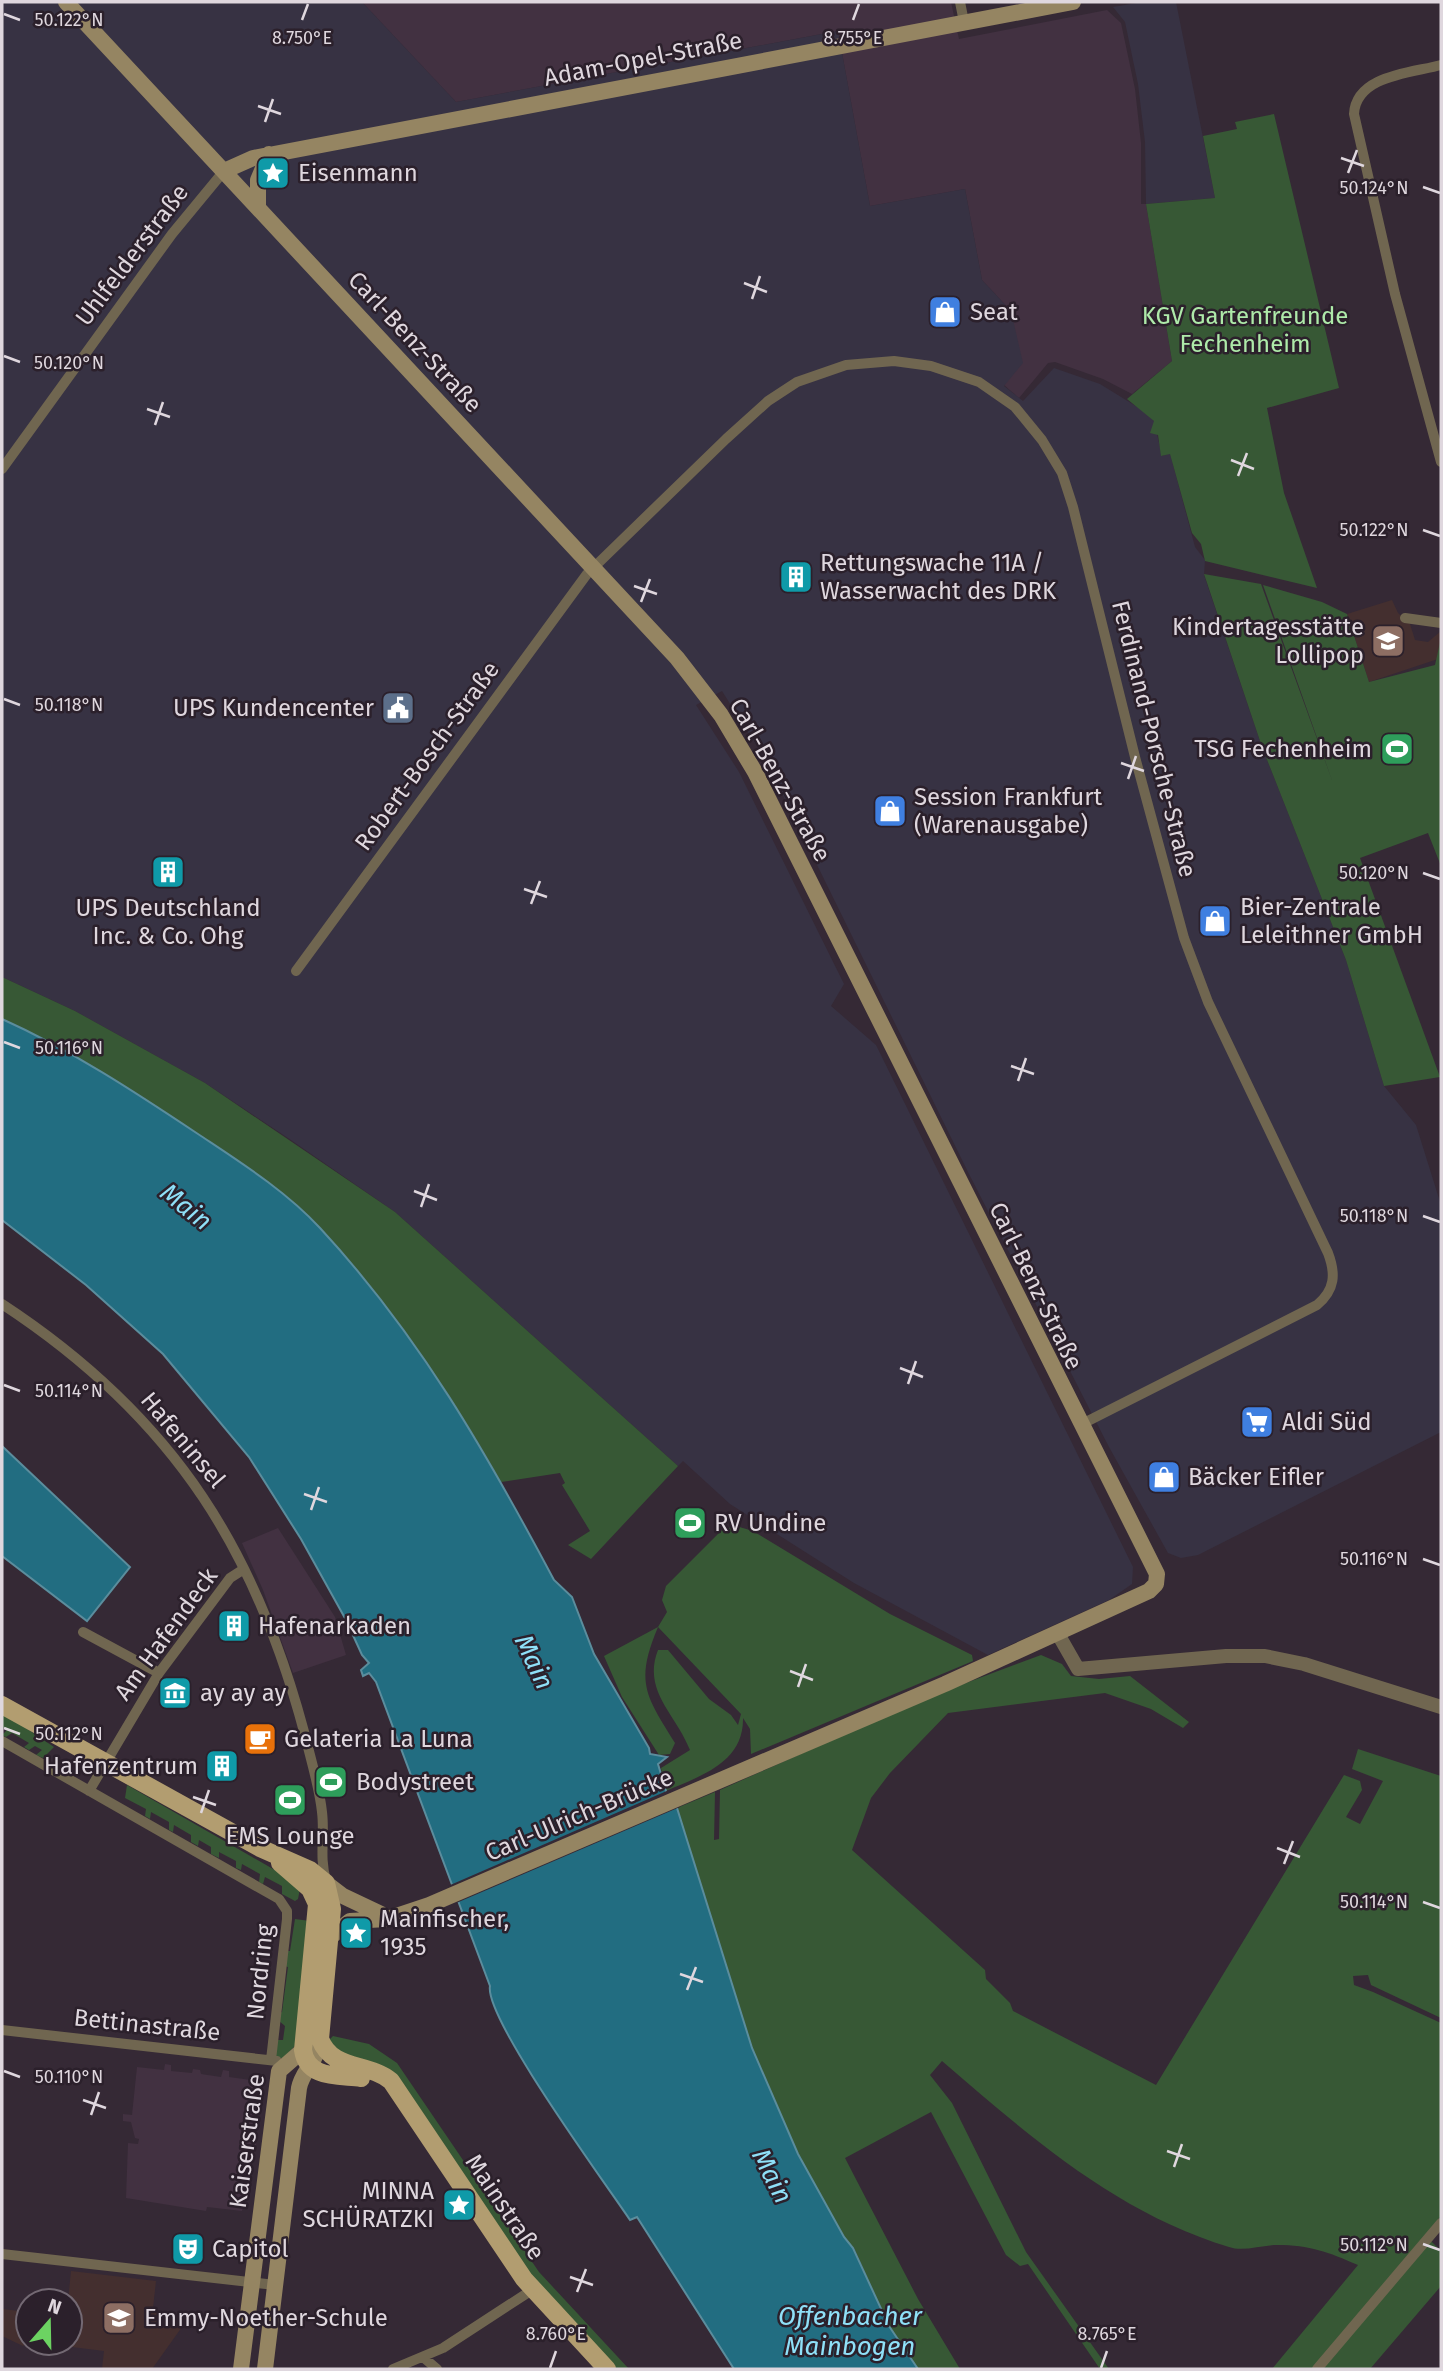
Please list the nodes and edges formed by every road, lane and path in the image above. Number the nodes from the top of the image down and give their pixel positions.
1 (66, 2) edge
2 (960, 2) edge
3 (1073, 2) edge
4 (964, 22) junction
5 (1441, 65) edge
6 (270, 154) junction
7 (224, 171) junction
8 (258, 208) junction
9 (1441, 462) edge
10 (2, 469) edge
11 (593, 568) junction
12 (1405, 618) dead end
13 (1441, 623) edge
14 (296, 971) dead end
15 (2, 1304) edge
16 (1080, 1424) junction
17 (244, 1569) junction
18 (1157, 1581) joint
19 (83, 1632) dead end
20 (1058, 1634) junction
21 (159, 1673) junction
22 (2, 1705) edge
23 (1441, 1707) edge
24 (2, 1741) edge
25 (106, 1763) junction
26 (89, 1791) junction
27 (260, 1848) junction
28 (320, 1852) junction
29 (300, 1865) junction
30 (326, 1896) junction
31 (394, 1917) junction
32 (367, 1918) junction
33 (329, 1938) junction
34 (2, 2030) edge
35 (320, 2039) junction
36 (299, 2063) junction
37 (346, 2065) junction
38 (401, 2095) junction
39 (1441, 2223) edge
40 (2, 2253) edge
41 (252, 2283) junction
42 (275, 2285) junction
43 (533, 2290) junction
44 (422, 2357) junction
45 (242, 2369) edge
46 (265, 2369) edge
47 (393, 2369) edge
48 (437, 2369) edge
49 (607, 2369) edge
50 (1317, 2369) edge

1 - 7 main road, Carl-Benz-Straße
2 - 4 street
3 - 4 main road, Adam-Opel-Straße
4 - 6 main road, Adam-Opel-Straße
5 - 9 street
6 - 7 main road, Adam-Opel-Straße
6 - 8 main road
7 - 8 main road, Carl-Benz-Straße
7 - 10 street, Uhlfelderstraße
8 - 11 main road, Carl-Benz-Straße
11 - 14 street, Robert-Bosch-Straße
11 - 16 main road, Carl-Benz-Straße
11 - 16 street, Ferdinand-Porsche-Straße
12 - 13 street
15 - 17 street, Hafeninsel
16 - 18 main road, Carl-Benz-Straße
17 - 21 street, Am Hafendeck
17 - 28 street, Hafeninsel
18 - 20 main road, Carl-Ulrich-Brücke
19 - 21 street
20 - 23 street
20 - 31 main road, Carl-Ulrich-Brücke
21 - 25 street, Am Hafendeck
22 - 25 main road
24 - 26 street, Nordring
25 - 26 street
25 - 27 main road
26 - 36 street, Nordring
27 - 29 main road
27 - 30 main road
28 - 29 street
28 - 30 street, Hafeninsel
29 - 30 main road
30 - 31 main road
30 - 32 main road
30 - 33 main road, Kaiserstraße
30 - 36 main road, Kaiserstraße
31 - 32 main road
32 - 33 main road
33 - 35 main road, Kaiserstraße
34 - 36 street, Bettinastraße
35 - 36 main road, Kaiserstraße
35 - 37 main road, Mainstraße
36 - 37 main road, Mainstraße
36 - 38 main road, Mainstraße
36 - 41 main road, Kaiserstraße
36 - 42 main road, Kaiserstraße
37 - 38 main road, Mainstraße
38 - 43 main road, Mainstraße
39 - 50 street
40 - 41 street
41 - 42 street
41 - 45 main road, Kaiserstraße
42 - 46 main road, Kaiserstraße
43 - 44 street
43 - 49 main road, Mainstraße
44 - 47 street
44 - 48 street

